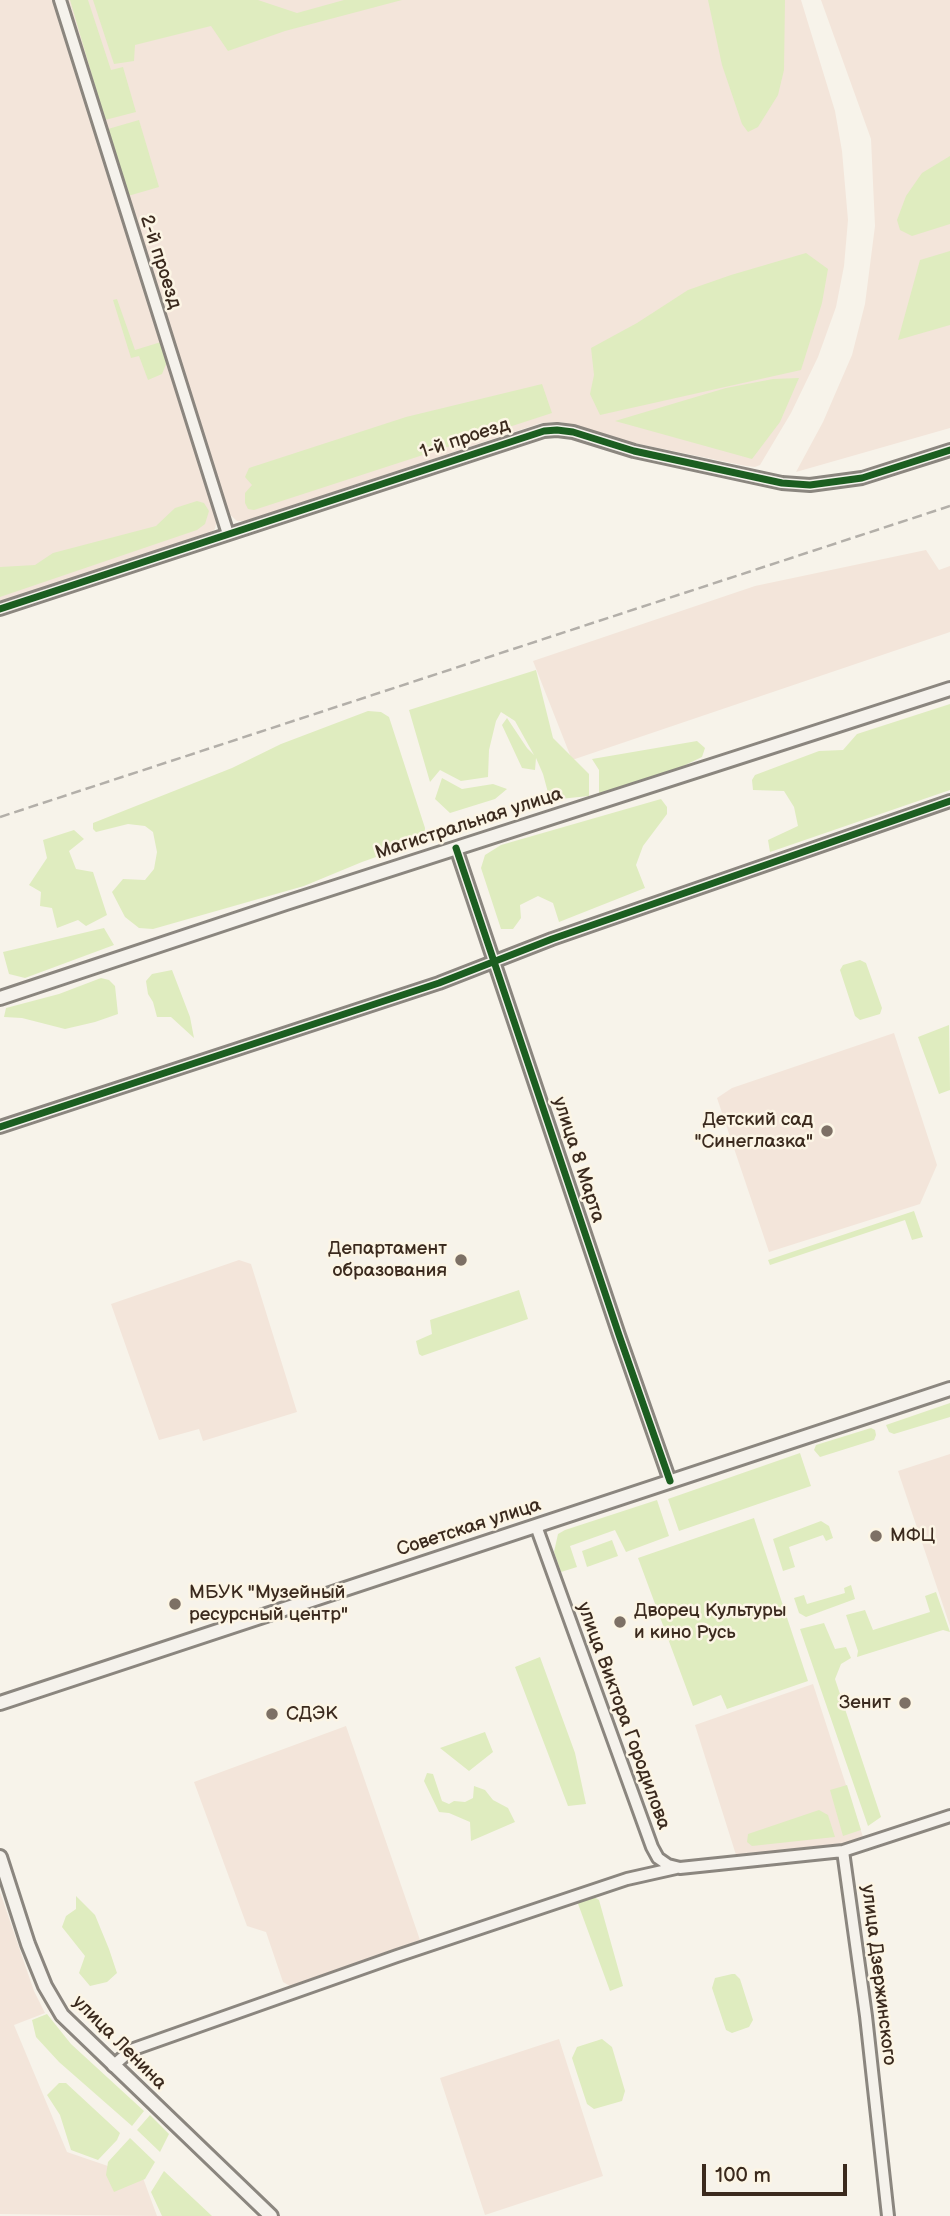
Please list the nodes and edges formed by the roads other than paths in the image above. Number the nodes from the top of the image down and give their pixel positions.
1 (60, 0) edge
2 (950, 450) edge
3 (228, 534) junction
4 (0, 608) edge
5 (950, 689) edge
6 (950, 801) edge
7 (456, 848) junction
8 (494, 961) junction
9 (0, 998) edge
10 (0, 1127) edge
11 (950, 1389) edge
12 (670, 1481) junction
13 (536, 1526) junction
14 (0, 1703) edge
15 (950, 1816) edge
16 (843, 1851) junction
17 (0, 1857) edge
18 (680, 1868) junction
19 (113, 2066) junction
20 (271, 2216) edge
21 (888, 2216) edge

1 - 3 street, 2-й проезд
2 - 3 street, 1-й проезд
3 - 4 street, 1-й проезд
5 - 7 main road, Магистральная улица
6 - 8 street
7 - 8 street, улица 8 Марта
7 - 9 main road, Магистральная улица
8 - 10 street
8 - 12 street, улица 8 Марта
11 - 12 main road, Советская улица
12 - 13 main road, Советская улица
13 - 14 main road, Советская улица
13 - 18 street, улица Виктора Городилова
15 - 16 street
16 - 18 street
16 - 21 street, улица Дзержинского
17 - 19 main road, улица Ленина
18 - 19 street
19 - 20 main road, улица Ленина

